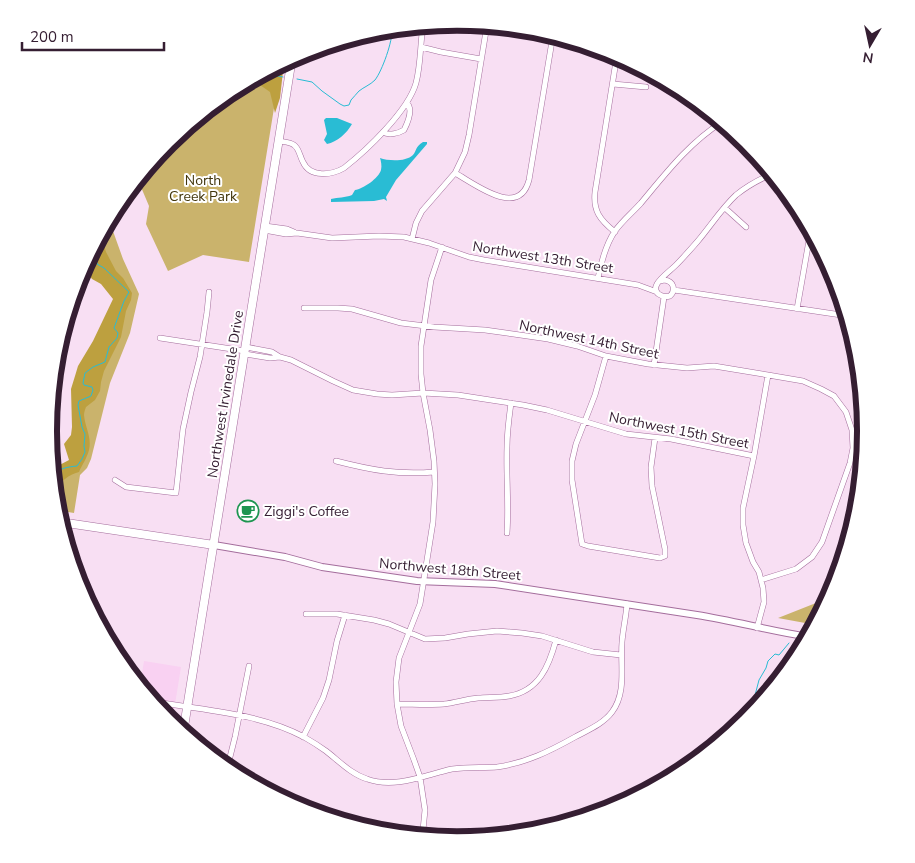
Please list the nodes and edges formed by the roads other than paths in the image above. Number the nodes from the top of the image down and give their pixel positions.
1 (486, 32) edge
2 (422, 33) edge
3 (552, 43) edge
4 (421, 47) junction
5 (481, 59) junction
6 (616, 64) edge
7 (290, 68) edge
8 (613, 84) junction
9 (646, 87) dead end
10 (407, 103) junction
11 (716, 126) edge
12 (384, 132) junction
13 (279, 141) junction
14 (455, 173) junction
15 (766, 177) edge
16 (724, 208) junction
17 (746, 226) dead end
18 (265, 228) junction
19 (615, 232) junction
20 (412, 239) junction
21 (809, 241) edge
22 (442, 247) junction
23 (676, 265) junction
24 (598, 278) junction
25 (659, 282) junction
26 (671, 282) junction
27 (638, 285) junction
28 (674, 290) junction
29 (209, 292) dead end
30 (657, 292) junction
31 (664, 297) junction
32 (304, 308) dead end
33 (797, 309) junction
34 (840, 315) edge
35 (424, 326) junction
36 (160, 338) dead end
37 (202, 344) junction
38 (245, 351) junction
39 (606, 356) junction
40 (654, 364) junction
41 (768, 375) junction
42 (423, 393) junction
43 (511, 404) junction
44 (584, 422) junction
45 (655, 438) junction
46 (754, 456) junction
47 (336, 461) dead end
48 (434, 472) junction
49 (115, 480) dead end
50 (68, 523) edge
51 (507, 533) dead end
52 (214, 545) junction
53 (761, 580) junction
54 (424, 582) junction
55 (627, 604) junction
56 (306, 614) dead end
57 (345, 615) junction
58 (758, 628) junction
59 (409, 632) junction
60 (802, 636) edge
61 (556, 640) junction
62 (621, 655) junction
63 (249, 666) dead end
64 (164, 703) edge
65 (397, 704) junction
66 (187, 707) junction
67 (239, 715) junction
68 (184, 724) edge
69 (303, 737) junction
70 (229, 760) edge
71 (420, 777) junction
72 (423, 830) edge

1 - 5 street
2 - 4 street
3 - 14 street
4 - 5 street
4 - 10 street
5 - 14 street
6 - 8 street
7 - 13 main road, Northwest Irvinedale Drive
8 - 9 street
8 - 19 street
10 - 12 street
10 - 12 street
11 - 19 street
12 - 13 street
13 - 18 main road, Northwest Irvinedale Drive
14 - 20 street
15 - 16 street
16 - 17 street
16 - 23 street
18 - 20 street, Northwest 13th Street
18 - 38 main road, Northwest Irvinedale Drive
19 - 24 street
20 - 22 street, Northwest 13th Street
21 - 33 street
22 - 24 street, Northwest 13th Street
22 - 35 street
23 - 25 street
23 - 26 street
24 - 27 street, Northwest 13th Street
25 - 26 street
25 - 27 street, Northwest 13th Street
25 - 30 street
26 - 28 street
27 - 30 street, Northwest 13th Street
28 - 31 street
28 - 33 street
29 - 37 street
30 - 31 street
31 - 40 street
32 - 35 street, Northwest 14th Street
33 - 34 street
35 - 39 street, Northwest 14th Street
35 - 42 street
36 - 37 street, Northwest 15th Street
37 - 38 street, Northwest 15th Street
37 - 49 street
38 - 42 street, Northwest 15th Street
38 - 52 main road, Northwest Irvinedale Drive
39 - 40 street, Northwest 14th Street
39 - 44 street
40 - 41 street, Northwest 14th Street
41 - 46 street
41 - 53 street, Northwest 14th Street
42 - 43 street, Northwest 15th Street
42 - 48 street
43 - 44 street, Northwest 15th Street
43 - 51 street
44 - 45 street, Northwest 15th Street
44 - 45 street
45 - 46 street, Northwest 15th Street
46 - 53 street
47 - 48 street
48 - 54 street
50 - 52 main road, Northwest 18th Street
52 - 54 street, Northwest 18th Street
52 - 66 main road, Northwest Irvinedale Drive
53 - 58 street
54 - 55 street, Northwest 18th Street
54 - 59 street
55 - 58 street, Northwest 18th Street
55 - 62 street
56 - 57 street
57 - 59 street
57 - 69 street
58 - 60 street, Northwest 18th Street
59 - 61 street
59 - 65 street
61 - 62 street
61 - 65 street
62 - 71 street
63 - 67 street
64 - 66 street
65 - 71 street
66 - 67 street
66 - 68 main road, Northwest Irvinedale Drive
67 - 69 street
67 - 70 street
69 - 71 street
71 - 72 street

